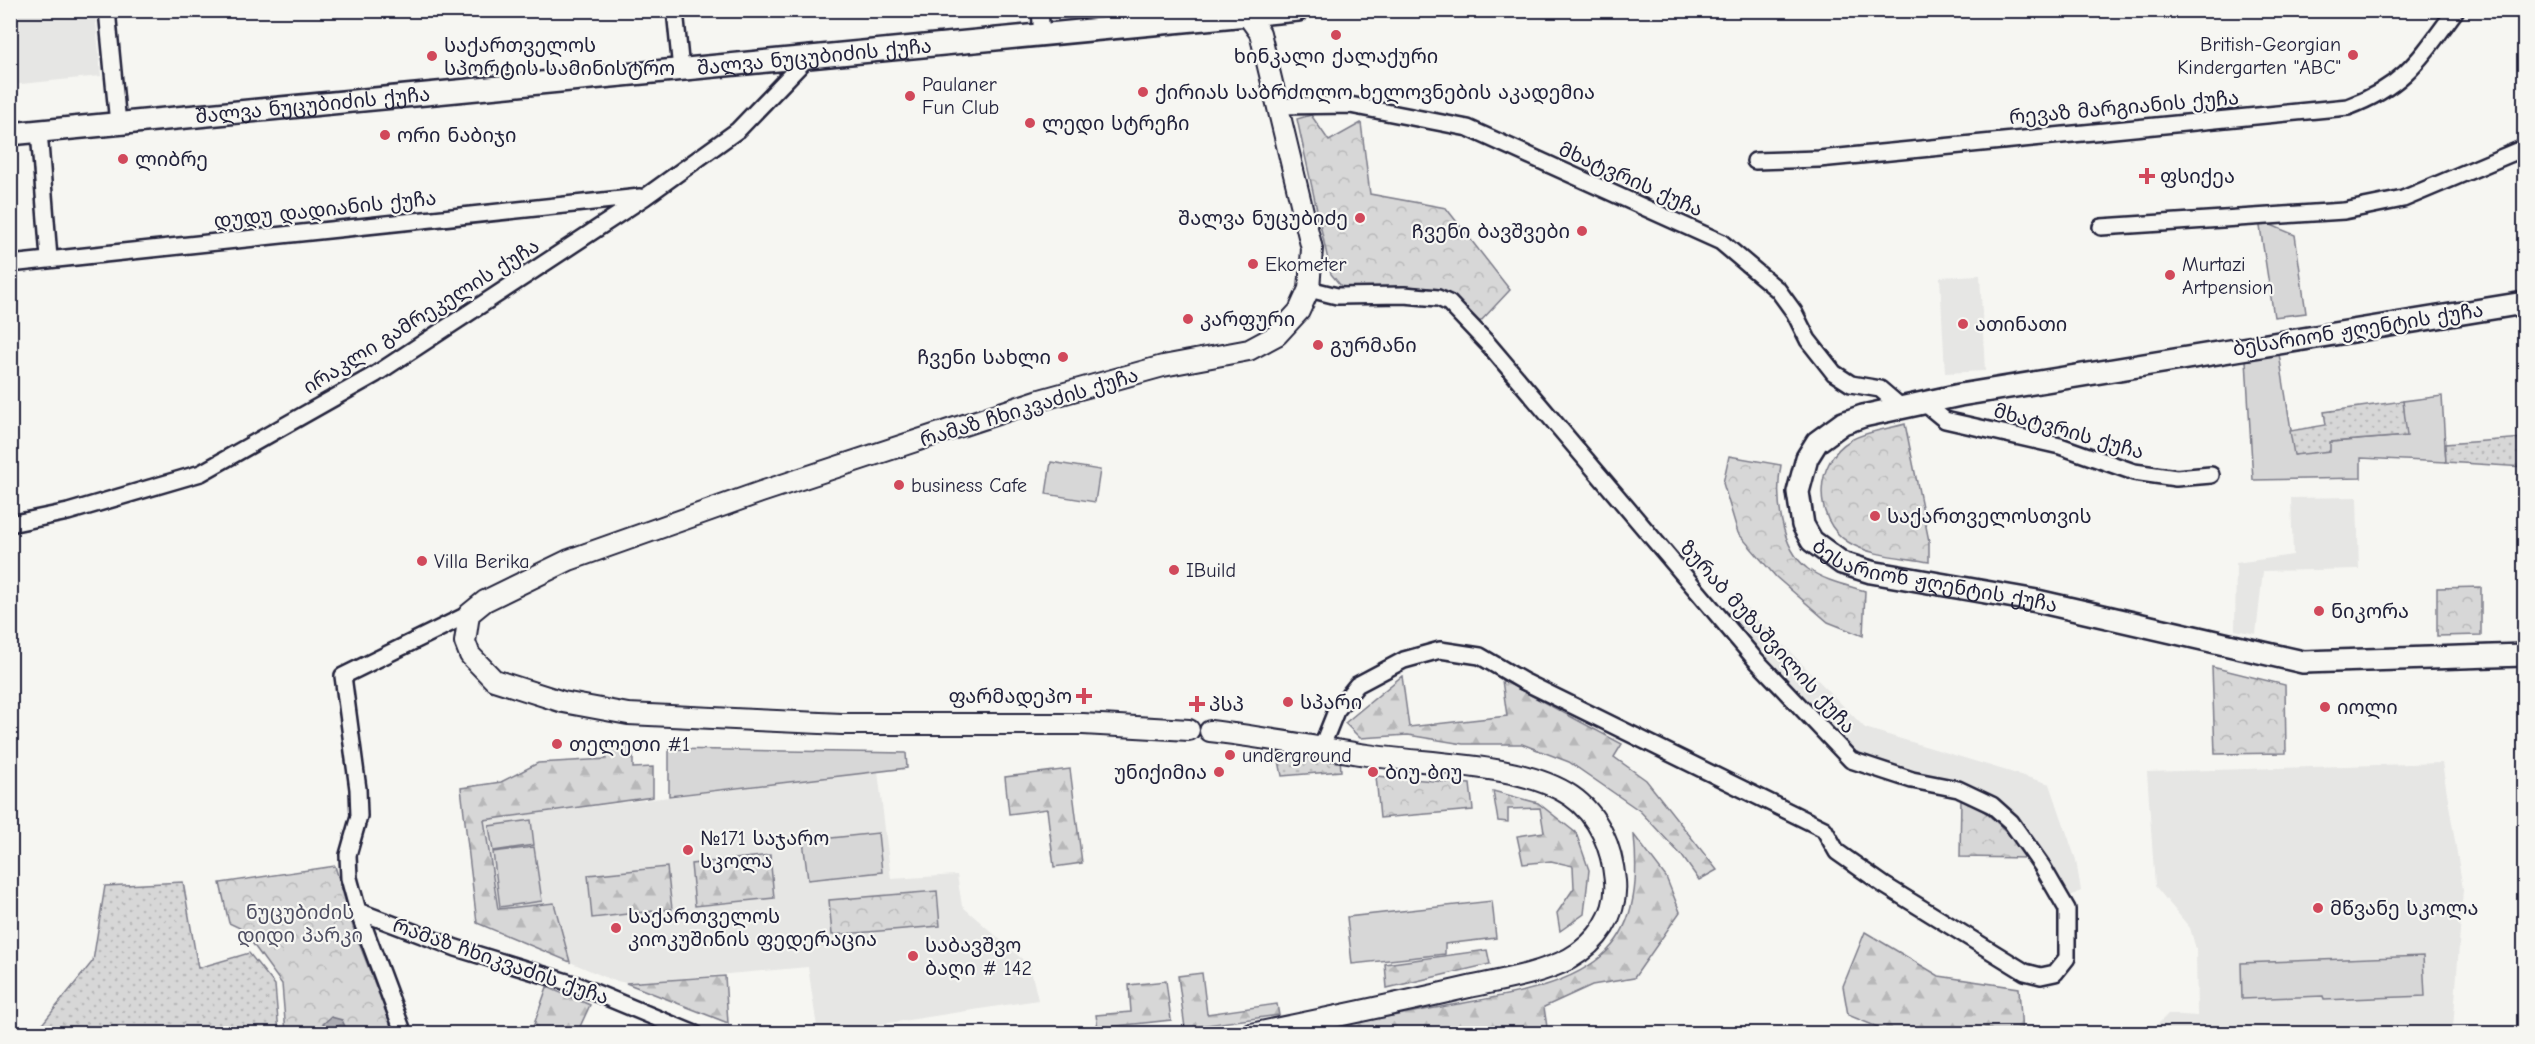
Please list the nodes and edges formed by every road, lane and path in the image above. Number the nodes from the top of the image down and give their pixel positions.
1 (107, 10) edge
2 (675, 10) edge
3 (1040, 10) edge
4 (1298, 10) edge
5 (2456, 10) edge
6 (1247, 15) junction
7 (1199, 16) edge
8 (1042, 36) junction
9 (807, 58) junction
10 (681, 70) junction
11 (1279, 106) junction
12 (118, 124) junction
13 (39, 131) junction
14 (10, 134) edge
15 (2524, 148) edge
16 (1755, 161) dead end
17 (645, 197) junction
18 (2101, 227) dead end
19 (49, 258) junction
20 (10, 264) edge
21 (1309, 289) junction
22 (2524, 303) edge
23 (1923, 402) junction
24 (1901, 407) junction
25 (2211, 475) dead end
26 (10, 524) edge
27 (469, 614) junction
28 (2524, 655) edge
29 (1189, 730) dead end
30 (1210, 731) dead end
31 (1322, 746) junction
32 (358, 911) junction
33 (404, 1034) edge
34 (695, 1034) edge
35 (1251, 1034) edge

1 - 12 street
2 - 10 street
3 - 8 street
4 - 6 main road, შალვა ნუცუბიძის ქუჩა
5 - 16 street, რევაზ მარგიანის ქუჩა
6 - 7 main road, შალვა ნუცუბიძის ქუჩა
6 - 11 street, რამაზ ჩხიკვაძის ქუჩა
7 - 8 main road, შალვა ნუცუბიძის ქუჩა
8 - 9 main road, შალვა ნუცუბიძის ქუჩა
9 - 10 main road, შალვა ნუცუბიძის ქუჩა
9 - 17 street, ირაკლი გამრეკელის ქუჩა
10 - 12 main road, შალვა ნუცუბიძის ქუჩა
11 - 21 street, რამაზ ჩხიკვაძის ქუჩა
11 - 24 street, მხატვრის ქუჩა
12 - 13 main road, შალვა ნუცუბიძის ქუჩა
13 - 14 main road, შალვა ნუცუბიძის ქუჩა
13 - 19 street
15 - 18 street
17 - 19 street, დუდუ დადიანის ქუჩა
17 - 26 street, ირაკლი გამრეკელის ქუჩა
19 - 20 street, დუდუ დადიანის ქუჩა
21 - 27 street, რამაზ ჩხიკვაძის ქუჩა
21 - 31 street, ზურაბ მუზაშვილის ქუჩა
22 - 23 main road, ბესარიონ ჟღენტის ქუჩა
23 - 24 main road, ბესარიონ ჟღენტის ქუჩა
23 - 25 street, მხატვრის ქუჩა
24 - 28 main road, ბესარიონ ჟღენტის ქუჩა
27 - 29 street
27 - 32 street, რამაზ ჩხიკვაძის ქუჩა
30 - 31 street
31 - 35 street
32 - 33 street
32 - 34 street, რამაზ ჩხიკვაძის ქუჩა

